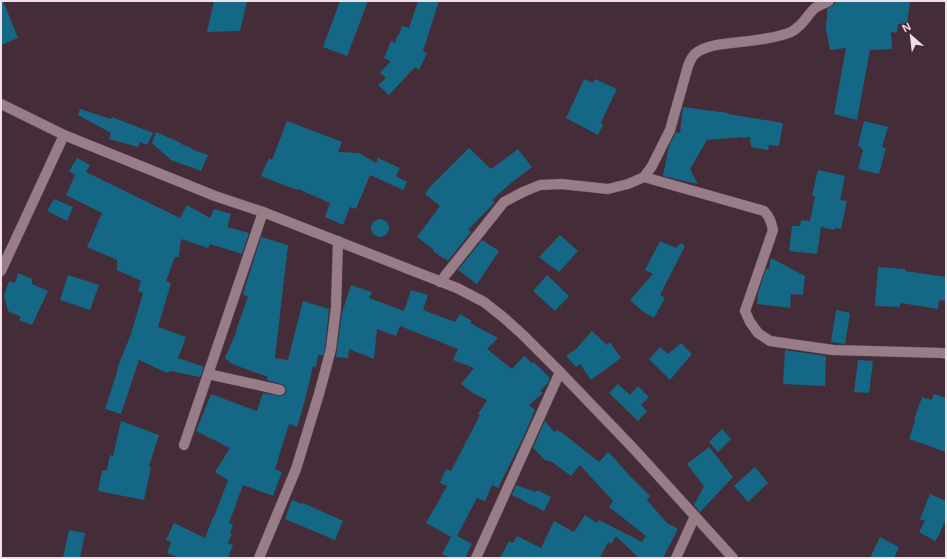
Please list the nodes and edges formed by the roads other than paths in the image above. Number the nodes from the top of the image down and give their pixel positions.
1 (829, 1) edge
2 (1, 104) edge
3 (64, 135) junction
4 (644, 177) junction
5 (263, 212) junction
6 (338, 241) junction
7 (1, 271) edge
8 (440, 282) junction
9 (946, 354) edge
10 (560, 372) junction
11 (208, 374) junction
12 (280, 390) dead end
13 (184, 444) dead end
14 (695, 516) junction
15 (259, 558) edge
16 (476, 558) edge
17 (676, 558) edge
18 (733, 558) edge

1 - 4 street
2 - 3 street
3 - 5 street
3 - 7 street
4 - 8 street
4 - 9 street
5 - 6 street
5 - 11 street
6 - 8 street
6 - 15 street
8 - 10 street
10 - 14 street
10 - 16 street
11 - 12 street
11 - 13 street
14 - 17 street
14 - 18 street

